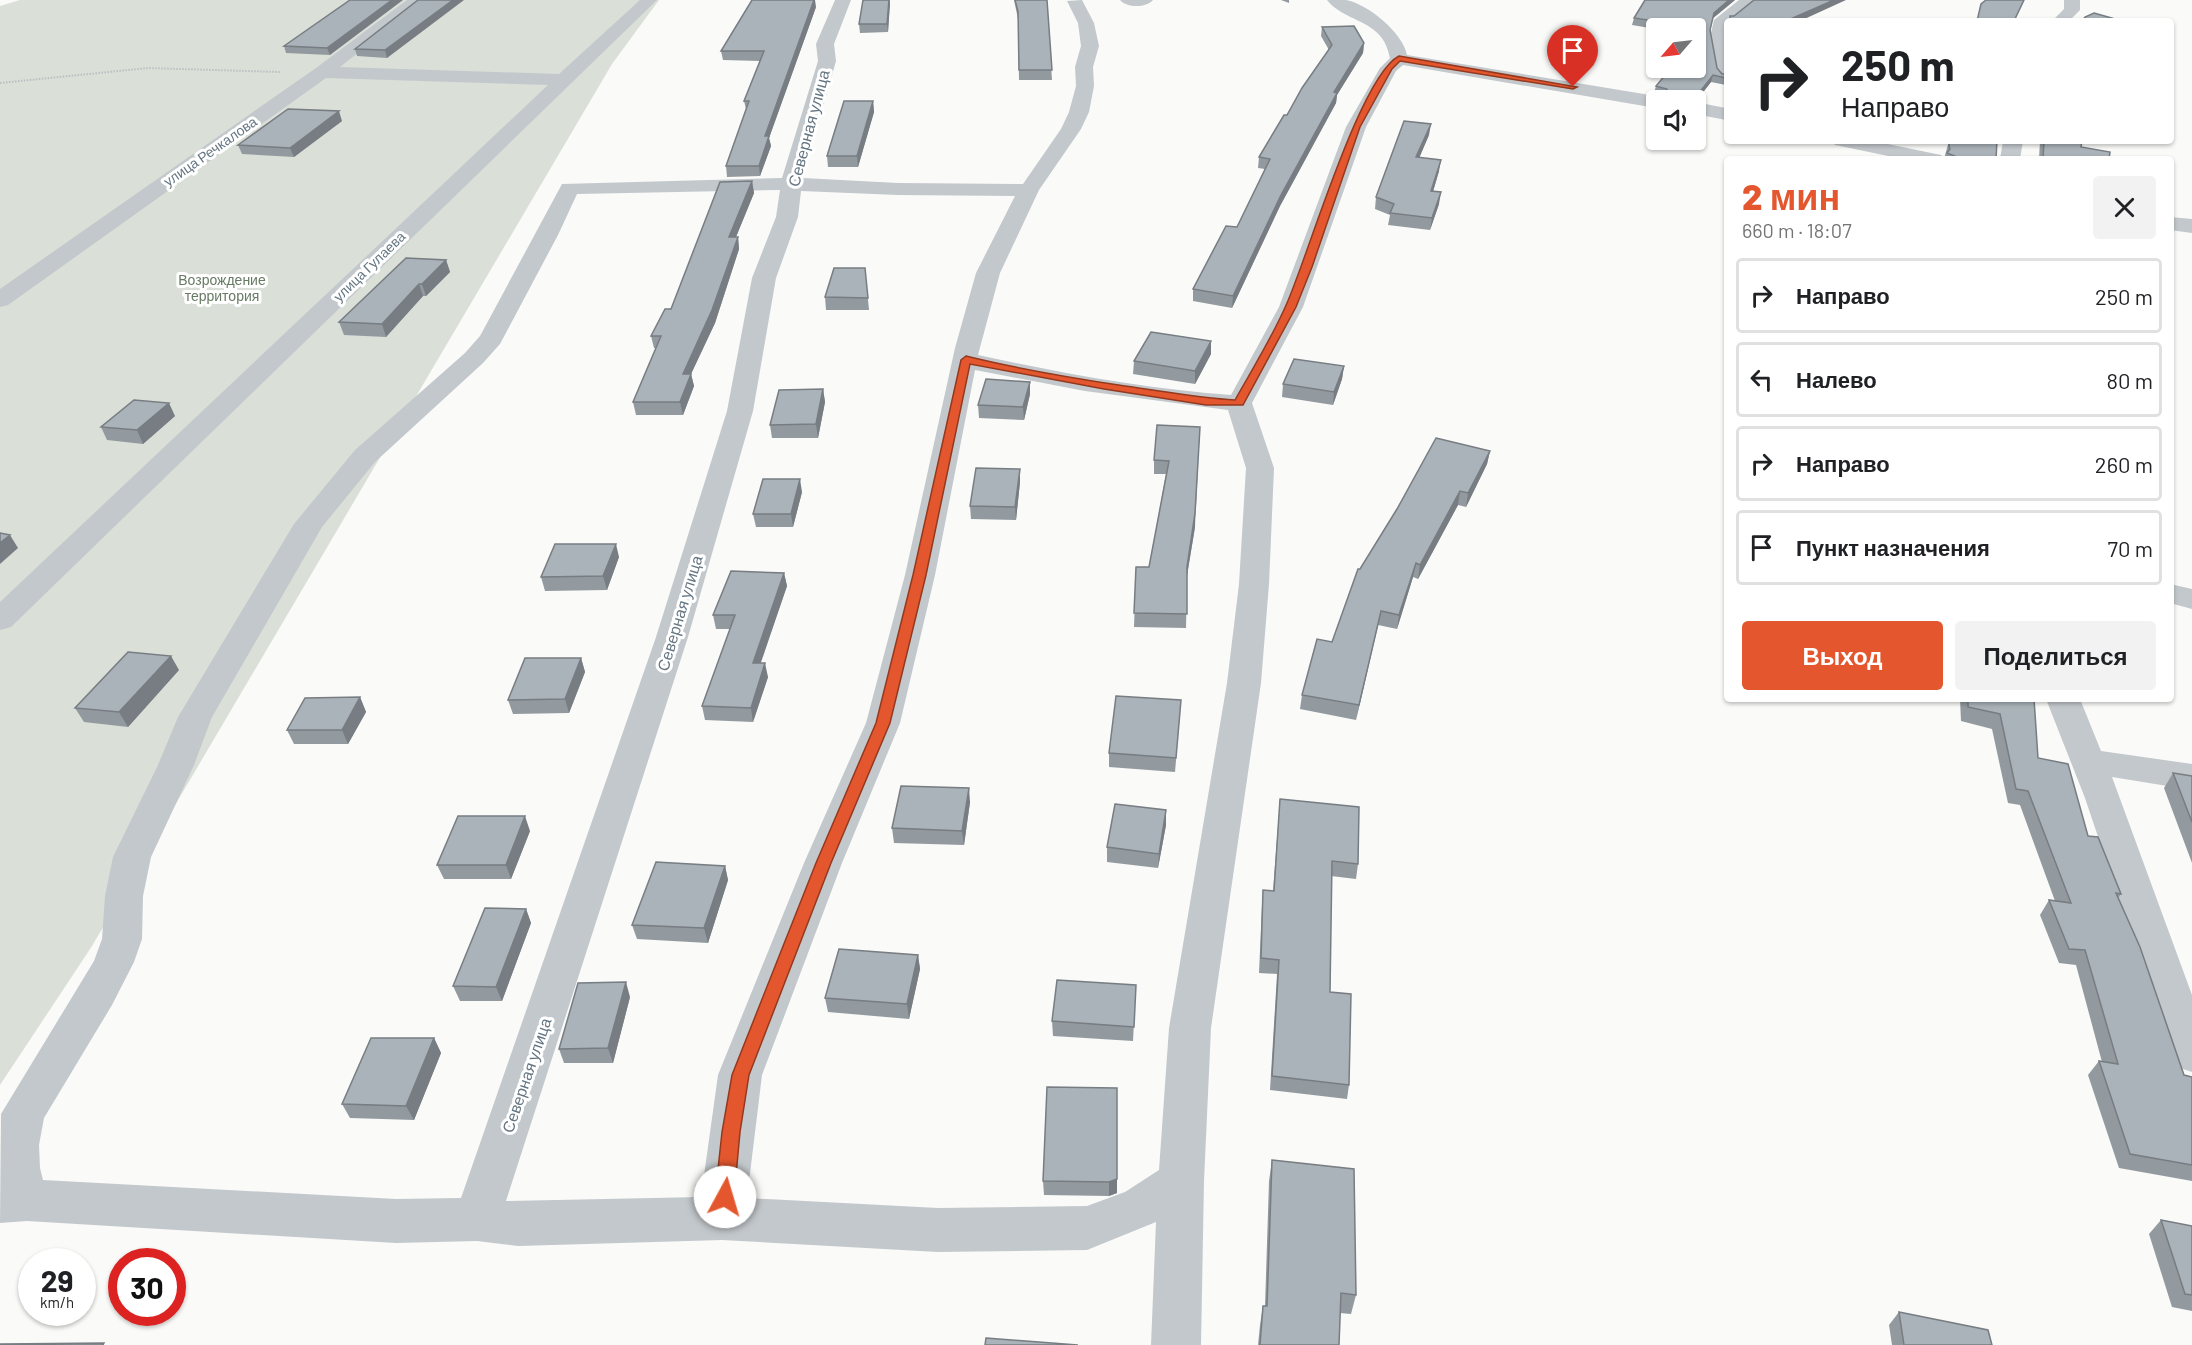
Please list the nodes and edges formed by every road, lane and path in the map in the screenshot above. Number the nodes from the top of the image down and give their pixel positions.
1 (417, 0) edge
2 (649, 0) edge
3 (843, 0) edge
4 (1080, 0) edge
5 (1128, 0) edge
6 (1145, 0) edge
7 (1335, 0) edge
8 (1749, 0) edge
9 (2072, 0) edge
10 (1725, 18) edge
11 (2063, 18) edge
12 (1724, 19) edge
13 (1399, 59) junction
14 (1724, 64) edge
15 (322, 72) junction
16 (564, 80) junction
17 (0, 83) edge
18 (1646, 100) edge
19 (1706, 109) edge
20 (1724, 111) edge
21 (1857, 144) edge
22 (1919, 156) edge
23 (791, 184) junction
24 (1029, 190) junction
25 (2174, 224) edge
26 (2192, 226) edge
27 (0, 300) edge
28 (966, 360) junction
29 (1239, 403) junction
30 (2174, 594) edge
31 (2192, 598) edge
32 (6, 609) edge
33 (2064, 702) edge
34 (2088, 761) junction
35 (2192, 777) edge
36 (2192, 1054) edge
37 (1181, 1181) junction
38 (13, 1201) edge
39 (723, 1218) junction
40 (477, 1219) junction
41 (1176, 1345) edge

1 - 15 street, улица Речкалова
2 - 16 street, улица Гулаева
3 - 23 street, Северная улица
4 - 24 street
5 - 6 street
7 - 13 street
8 - 10 street
9 - 11 street
12 - 14 street
13 - 18 street
13 - 29 street
15 - 16 street
15 - 17 path
15 - 27 street, улица Речкалова
16 - 32 street, улица Гулаева
19 - 20 street
21 - 22 street
23 - 24 street
23 - 38 street
23 - 40 street, Северная улица
24 - 28 street
25 - 26 street
28 - 29 street
28 - 39 street
29 - 37 street
30 - 31 street
33 - 34 street
34 - 35 street
34 - 36 street
37 - 39 street
37 - 41 street
38 - 40 street
39 - 40 street

